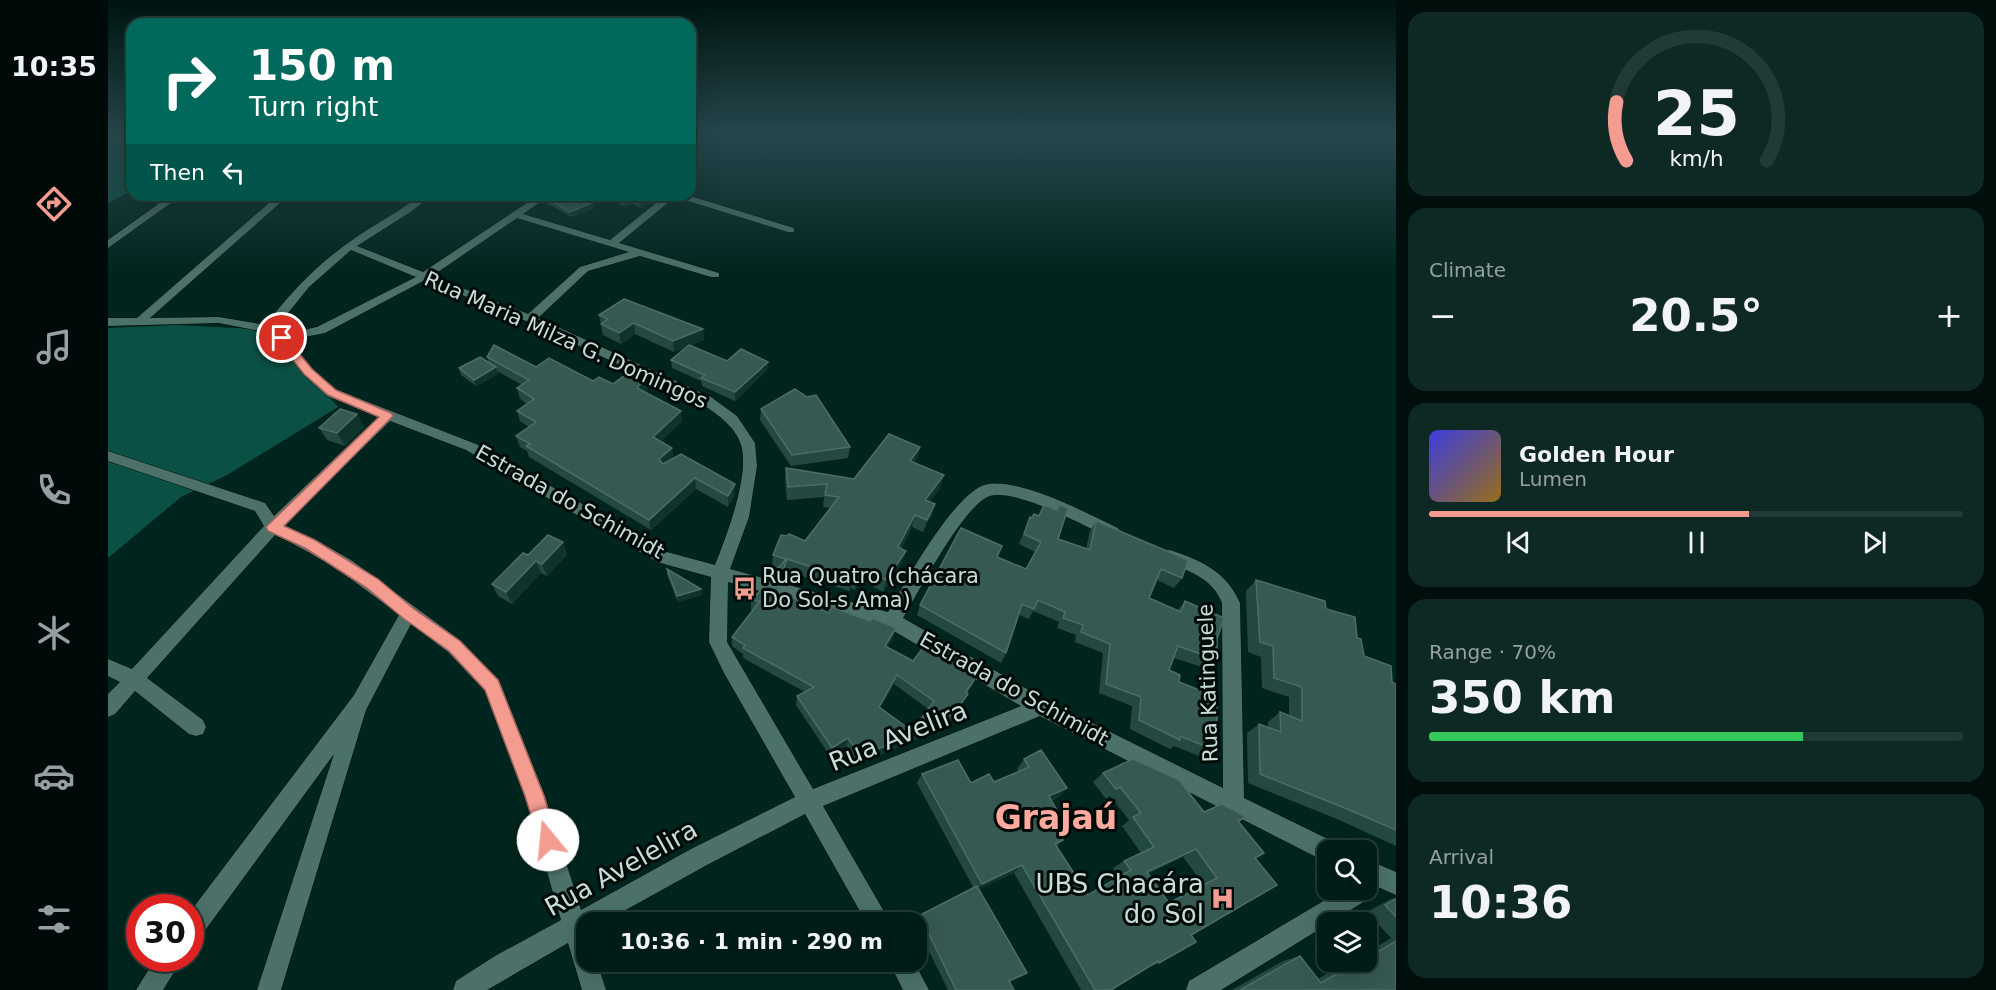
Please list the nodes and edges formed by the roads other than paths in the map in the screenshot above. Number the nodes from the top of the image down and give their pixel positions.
1 (169, 201) edge
2 (277, 201) edge
3 (418, 201) edge
4 (536, 201) edge
5 (665, 201) edge
6 (696, 201) edge
7 (517, 214) junction
8 (790, 230) dead end
9 (611, 244) junction
10 (108, 245) edge
11 (350, 246) junction
12 (638, 253) junction
13 (715, 275) dead end
14 (425, 276) junction
15 (530, 319) junction
16 (141, 320) junction
17 (108, 322) edge
18 (275, 334) junction
19 (387, 416) junction
20 (108, 456) edge
21 (273, 527) junction
22 (1133, 540) edge
23 (1154, 549) edge
24 (720, 574) junction
25 (408, 614) junction
26 (892, 621) junction
27 (108, 667) edge
28 (134, 679) junction
29 (361, 701) junction
30 (1041, 707) junction
31 (108, 708) edge
32 (196, 727) dead end
33 (809, 801) junction
34 (1234, 806) junction
35 (1317, 846) edge
36 (1346, 900) edge
37 (873, 912) edge
38 (204, 913) edge
39 (573, 927) junction
40 (161, 972) edge
41 (907, 972) edge
42 (148, 990) edge
43 (269, 990) edge
44 (465, 990) edge
45 (594, 990) edge
46 (917, 990) edge
47 (1198, 990) edge

1 - 10 street
2 - 16 street
3 - 11 street
4 - 7 street
5 - 9 street
6 - 8 street
7 - 9 street
7 - 14 street
9 - 12 street
11 - 14 street, Rua Maria Milza G. Domingos
11 - 18 street
12 - 13 street
12 - 15 street
14 - 15 street, Rua Maria Milza G. Domingos
14 - 18 street
15 - 24 street, Rua Maria Milza G. Domingos
16 - 17 street
16 - 18 street
18 - 19 street, Estrada do Schimidt
19 - 21 street
19 - 24 street, Estrada do Schimidt
20 - 21 street
21 - 25 street
21 - 28 street
22 - 26 street
23 - 34 street, Rua Katinguele
24 - 26 street, Estrada do Schimidt
24 - 33 street, Rua Maria Milza G. Domingos
25 - 29 street
25 - 39 street
26 - 30 street, Estrada do Schimidt
27 - 28 street
28 - 31 street
28 - 32 street
29 - 38 street
29 - 43 street
30 - 33 street, Rua Avelira
30 - 34 street, Estrada do Schimidt
33 - 37 street, Rua Maria Milza G. Domingos
33 - 39 street, Rua Avelelira
34 - 35 street, Estrada do Schimidt
36 - 47 street
39 - 44 street, Rua Avelelira
39 - 45 street
40 - 42 street
41 - 46 street

